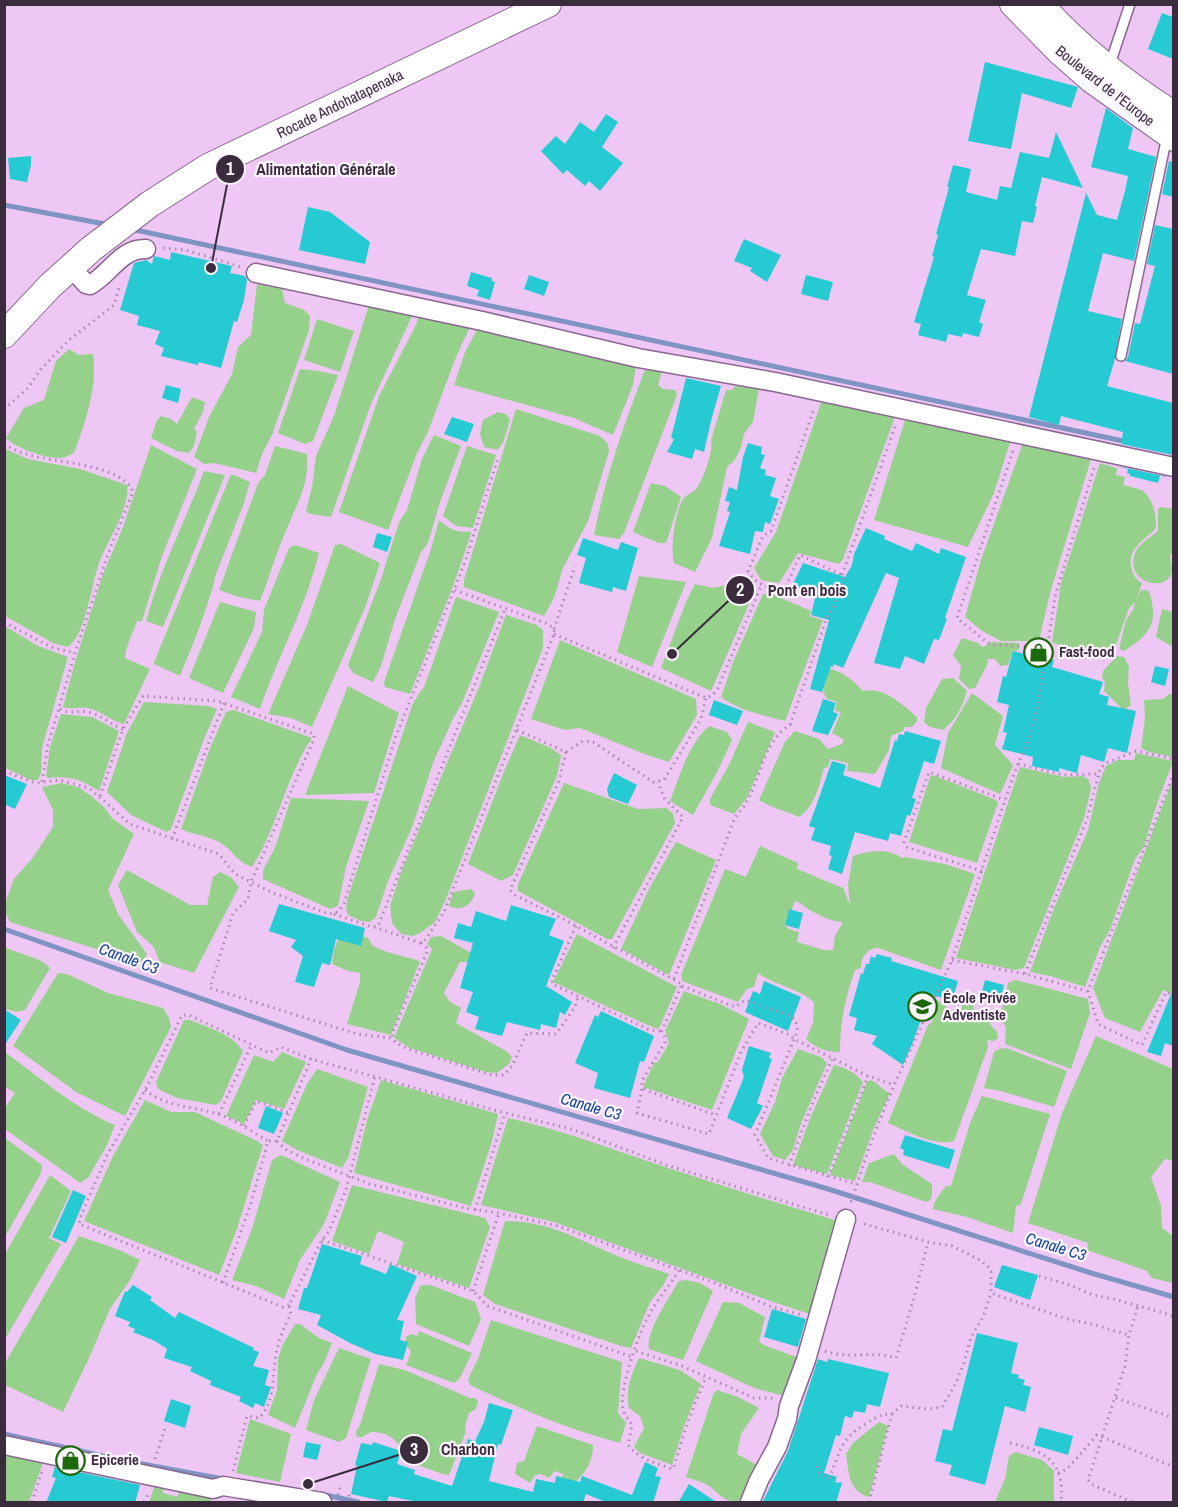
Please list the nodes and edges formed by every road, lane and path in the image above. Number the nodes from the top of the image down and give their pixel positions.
1 (548, 4) edge
2 (1013, 4) edge
3 (1040, 4) edge
4 (1130, 4) edge
5 (1109, 67) junction
6 (1171, 130) edge
7 (146, 249) joint
8 (71, 267) junction
9 (112, 267) junction
10 (252, 272) joint
11 (4, 335) edge
12 (1122, 356) dead end
13 (820, 392) junction
14 (901, 408) junction
15 (4, 409) edge
16 (1019, 434) junction
17 (4, 444) edge
18 (1100, 452) junction
19 (498, 458) dead end
20 (1173, 467) edge
21 (575, 567) dead end
22 (842, 575) junction
23 (761, 585) junction
24 (455, 590) junction
25 (505, 609) junction
26 (4, 622) edge
27 (554, 629) junction
28 (554, 634) junction
29 (1046, 647) junction
30 (75, 653) junction
31 (706, 698) junction
32 (224, 703) junction
33 (60, 709) junction
34 (123, 729) junction
35 (517, 730) junction
36 (566, 752) junction
37 (1173, 759) edge
38 (1018, 764) junction
39 (4, 771) edge
40 (1097, 774) junction
41 (1173, 775) edge
42 (42, 782) junction
43 (658, 782) junction
44 (100, 796) junction
45 (1005, 800) junction
46 (172, 839) junction
47 (982, 871) junction
48 (251, 882) junction
49 (333, 914) junction
50 (576, 926) junction
51 (374, 927) junction
52 (421, 943) junction
53 (613, 948) junction
54 (952, 960) junction
55 (1025, 974) junction
56 (674, 979) junction
57 (682, 986) junction
58 (1088, 991) junction
59 (1173, 996) edge
60 (578, 997) junction
61 (662, 1031) junction
62 (392, 1038) junction
63 (794, 1039) junction
64 (251, 1046) junction
65 (832, 1058) junction
66 (311, 1059) junction
67 (375, 1076) junction
68 (868, 1076) junction
69 (894, 1085) junction
70 (642, 1089) junction
71 (145, 1090) junction
72 (289, 1113) junction
73 (505, 1113) junction
74 (219, 1114) junction
75 (716, 1115) junction
76 (244, 1126) junction
77 (268, 1141) junction
78 (277, 1141) junction
79 (789, 1166) junction
80 (349, 1176) junction
81 (828, 1177) junction
82 (475, 1210) junction
83 (499, 1213) junction
84 (844, 1219) junction
85 (322, 1240) junction
86 (928, 1242) junction
87 (679, 1270) junction
88 (1039, 1276) dead end
89 (223, 1283) junction
90 (473, 1291) junction
91 (991, 1293) junction
92 (289, 1305) junction
93 (1138, 1306) junction
94 (804, 1316) dead end
95 (1173, 1316) edge
96 (1129, 1335) junction
97 (820, 1349) dead end
98 (636, 1351) junction
99 (632, 1357) junction
100 (706, 1377) junction
101 (1116, 1397) junction
102 (779, 1398) dead end
103 (892, 1414) junction
104 (1173, 1418) edge
105 (165, 1428) dead end
106 (1101, 1437) junction
107 (1010, 1443) dead end
108 (4, 1445) edge
109 (44, 1465) dead end
110 (817, 1466) dead end
111 (1173, 1467) edge
112 (1058, 1473) junction
113 (149, 1475) junction
114 (232, 1475) dead end
115 (350, 1493) dead end
116 (32, 1503) edge
117 (322, 1503) edge
118 (347, 1503) edge
119 (750, 1503) edge
120 (869, 1503) edge
121 (1061, 1503) edge
122 (1132, 1503) edge

1 - 8 main road, Rocade Andohatapenaka
2 - 6 main road, Boulevard de l'Europe
3 - 5 main road, Boulevard de l'Europe
4 - 5 lane
5 - 6 main road, Boulevard de l'Europe
6 - 12 lane
7 - 9 street
7 - 10 path
8 - 9 street
8 - 11 main road, Rocade Andohatapenaka
9 - 15 path
10 - 13 street
13 - 14 street
13 - 23 path
14 - 16 street
14 - 22 path
16 - 18 street
16 - 29 path
17 - 30 path
18 - 20 street
18 - 29 path
19 - 24 path
21 - 27 path
22 - 23 path
22 - 56 path
23 - 31 path
24 - 25 path
24 - 49 path
25 - 27 path
25 - 51 path
26 - 30 path
27 - 28 path
28 - 31 path
28 - 35 path
29 - 38 path
30 - 33 path
31 - 43 path
32 - 34 path
32 - 46 path
32 - 48 path
33 - 34 path
33 - 42 path
34 - 44 path
35 - 36 path
35 - 52 path
36 - 43 path
36 - 50 path
37 - 40 path
38 - 40 path
38 - 45 path
39 - 42 path
40 - 55 path
41 - 58 path
42 - 44 path
43 - 53 path
44 - 46 path
45 - 47 path
45 - 47 path
46 - 48 path
47 - 54 path
48 - 49 path
48 - 62 path
49 - 51 path
50 - 53 path
50 - 60 path
51 - 52 path
52 - 62 path
53 - 56 path
54 - 55 path
54 - 69 path
55 - 58 path
56 - 57 path
57 - 61 path
57 - 63 path
58 - 59 path
60 - 61 path
60 - 62 path
61 - 70 path
63 - 65 path
63 - 75 path
63 - 79 path
64 - 66 path
64 - 71 path
64 - 74 path
65 - 68 path
65 - 79 path
66 - 67 path
66 - 72 path
67 - 73 path
67 - 80 path
68 - 69 path
68 - 81 path
69 - 81 path
70 - 75 path
70 - 75 path
71 - 74 path
71 - 89 path
72 - 76 path
72 - 78 path
73 - 82 path
73 - 84 path
74 - 76 path
76 - 77 path
77 - 78 path
77 - 89 path
78 - 80 path
79 - 81 path
80 - 82 path
80 - 85 path
82 - 83 path
83 - 87 path
83 - 90 path
84 - 86 path
84 - 119 street
85 - 90 path
85 - 92 path
86 - 91 path
86 - 97 path
87 - 94 path
87 - 98 path
88 - 93 path
89 - 92 path
90 - 99 path
91 - 96 path
91 - 103 path
92 - 114 path
93 - 95 path
93 - 96 path
96 - 101 path
98 - 99 path
98 - 100 path
99 - 100 path
100 - 102 path
101 - 104 path
101 - 106 path
103 - 110 path
103 - 120 path
105 - 113 path
106 - 111 path
106 - 112 path
106 - 122 path
107 - 112 path
108 - 113 street
109 - 116 path
112 - 121 path
113 - 117 street
115 - 118 path

